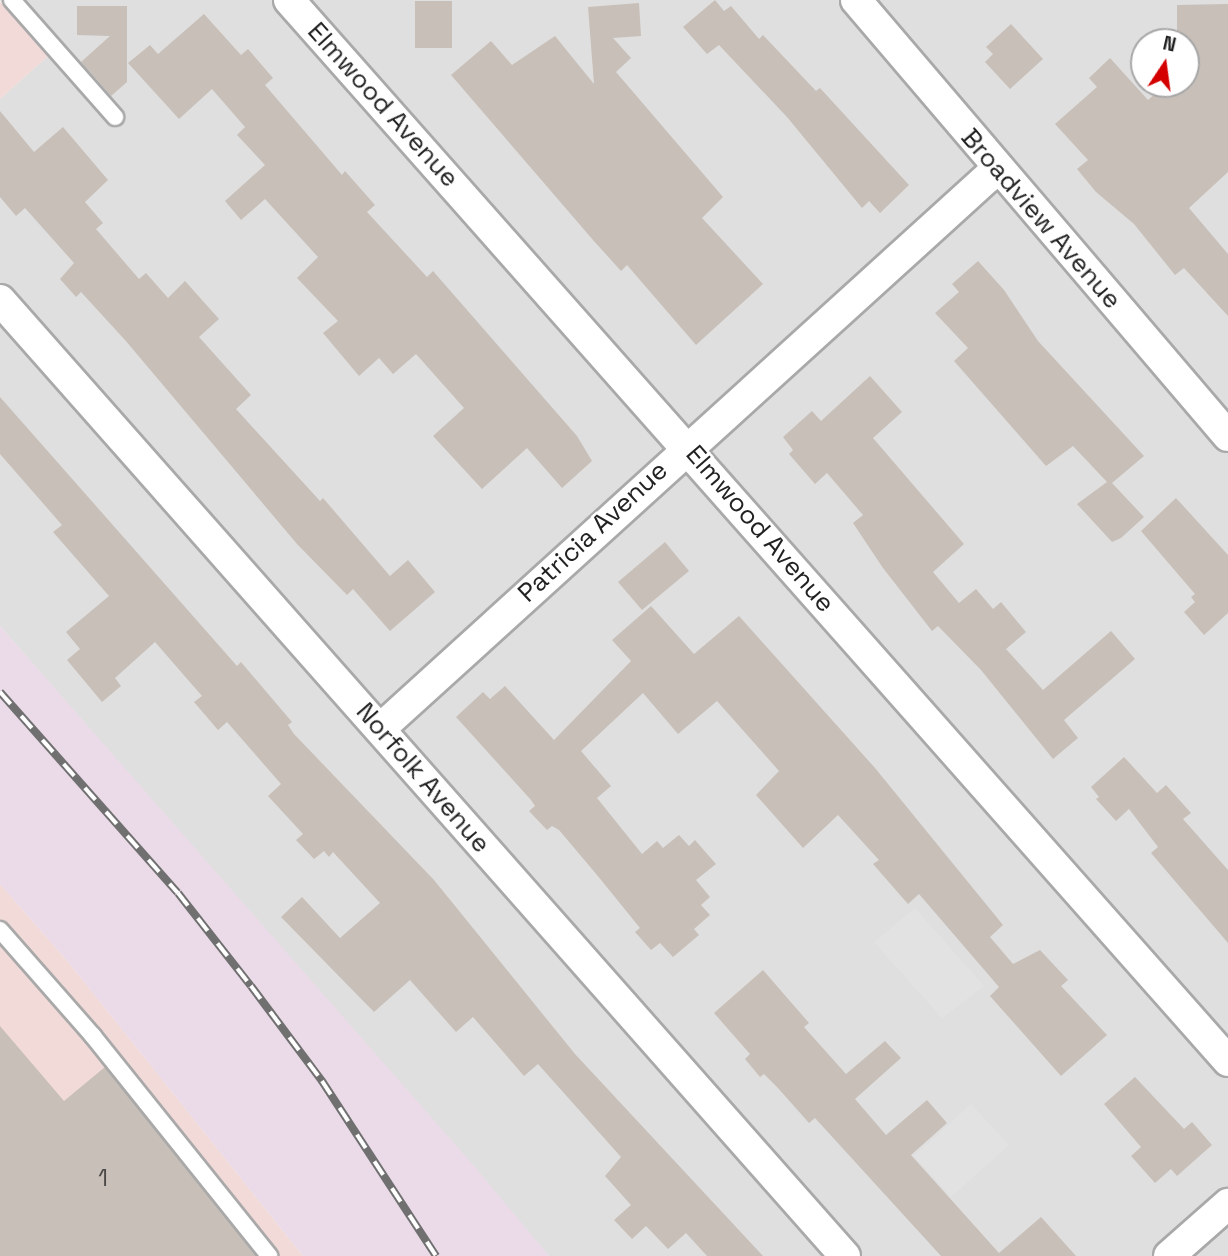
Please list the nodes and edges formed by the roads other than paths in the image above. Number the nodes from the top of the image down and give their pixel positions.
1 (12, 0) edge
2 (289, 0) edge
3 (856, 0) edge
4 (115, 117) dead end
5 (997, 169) junction
6 (0, 300) edge
7 (1228, 436) edge
8 (687, 446) junction
9 (380, 729) junction
10 (0, 930) edge
11 (1228, 1061) edge
12 (1228, 1203) edge
13 (270, 1256) edge
14 (845, 1256) edge
15 (1169, 1256) edge

1 - 4 lane
2 - 8 street, Elmwood Avenue
3 - 5 street, Broadview Avenue
5 - 7 street, Broadview Avenue
5 - 8 street, Patricia Avenue
6 - 9 street, Norfolk Avenue
8 - 9 street, Patricia Avenue
8 - 11 street, Elmwood Avenue
9 - 14 street, Norfolk Avenue
10 - 13 lane
12 - 15 street

